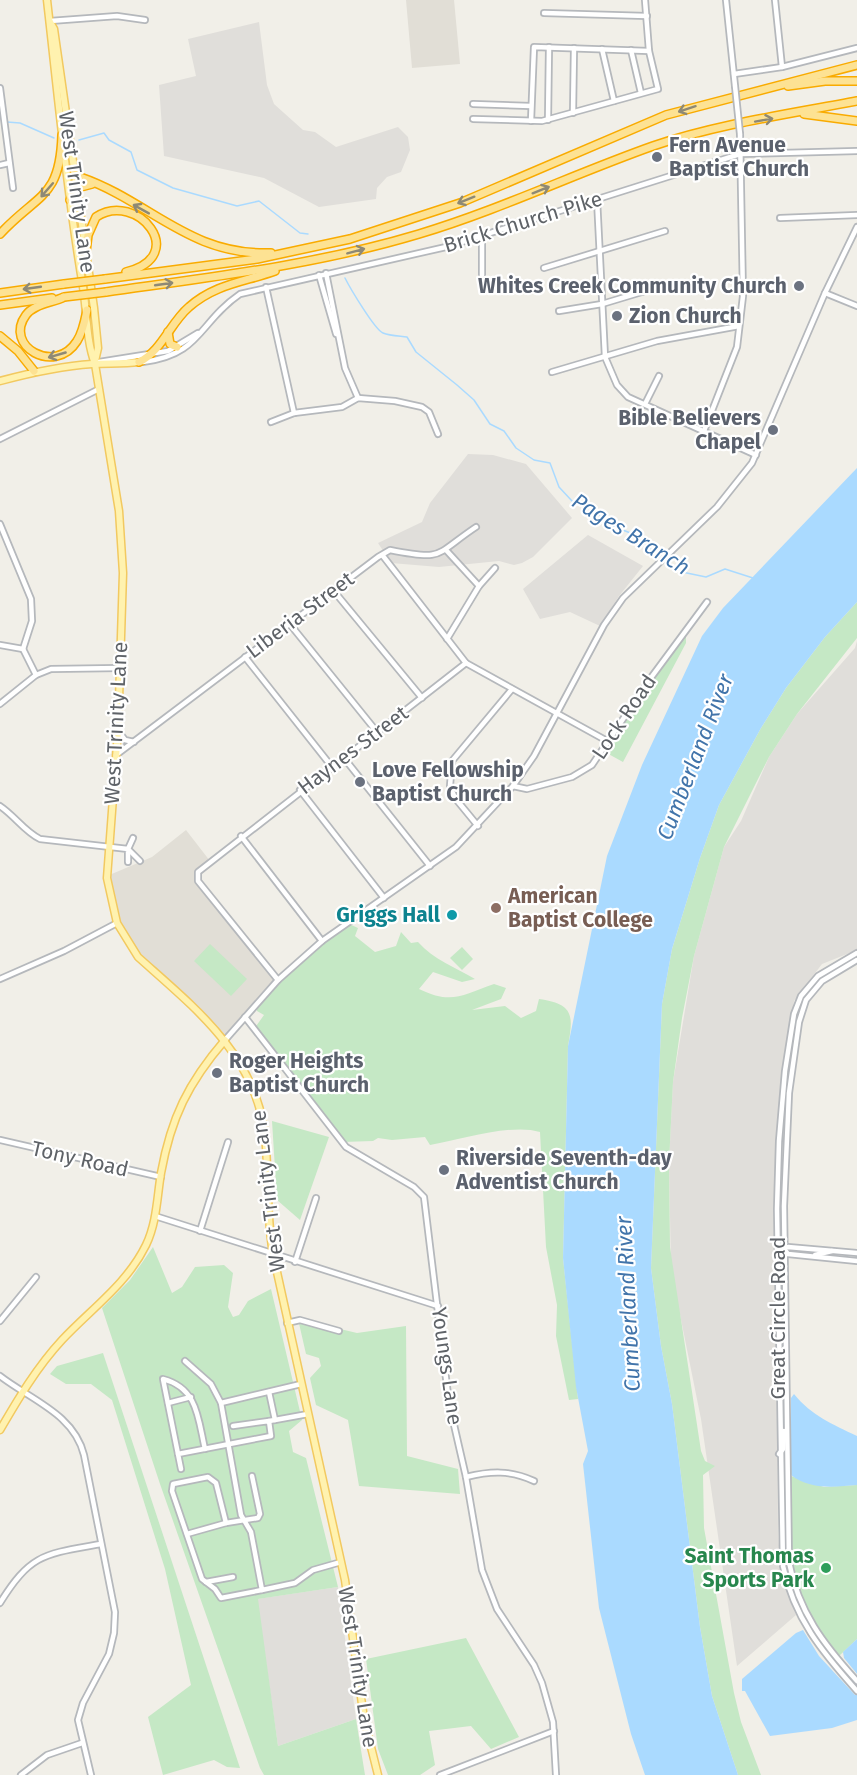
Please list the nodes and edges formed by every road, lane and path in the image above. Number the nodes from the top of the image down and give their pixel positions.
1 (47, 0) edge
2 (645, 0) edge
3 (726, 0) edge
4 (775, 0) edge
5 (544, 13) dead end
6 (647, 16) junction
7 (145, 20) dead end
8 (50, 21) junction
9 (549, 47) junction
10 (574, 48) junction
11 (857, 48) edge
12 (602, 49) junction
13 (631, 50) junction
14 (649, 51) junction
15 (857, 65) edge
16 (782, 67) junction
17 (734, 74) junction
18 (857, 81) edge
19 (0, 88) edge
20 (764, 90) junction
21 (641, 93) junction
22 (614, 101) junction
23 (857, 101) edge
24 (472, 104) dead end
25 (531, 106) junction
26 (573, 113) junction
27 (799, 113) junction
28 (473, 119) dead end
29 (548, 120) junction
30 (531, 121) junction
31 (857, 121) edge
32 (62, 135) junction
33 (857, 151) edge
34 (740, 154) junction
35 (9, 163) junction
36 (0, 165) edge
37 (74, 170) junction
38 (98, 184) junction
39 (13, 188) dead end
40 (76, 188) junction
41 (597, 199) junction
42 (70, 200) junction
43 (857, 215) edge
44 (780, 218) dead end
45 (857, 227) edge
46 (665, 231) dead end
47 (0, 234) edge
48 (482, 237) junction
49 (598, 251) junction
50 (86, 252) junction
51 (294, 252) junction
52 (286, 267) junction
53 (544, 268) dead end
54 (326, 273) junction
55 (319, 275) junction
56 (482, 275) dead end
57 (114, 277) junction
58 (691, 285) dead end
59 (266, 287) junction
60 (0, 293) edge
61 (825, 293) junction
62 (64, 297) junction
63 (602, 304) junction
64 (0, 305) edge
65 (857, 306) edge
66 (87, 310) junction
67 (559, 311) dead end
68 (739, 326) junction
69 (203, 330) junction
70 (168, 332) junction
71 (0, 336) edge
72 (338, 339) junction
73 (177, 347) junction
74 (154, 353) junction
75 (604, 357) junction
76 (139, 362) junction
77 (95, 364) junction
78 (34, 372) junction
79 (552, 372) dead end
80 (659, 376) dead end
81 (0, 381) edge
82 (99, 389) junction
83 (358, 398) junction
84 (645, 404) junction
85 (294, 413) junction
86 (271, 422) dead end
87 (704, 431) junction
88 (438, 434) dead end
89 (0, 439) edge
90 (756, 455) junction
91 (0, 524) edge
92 (476, 527) dead end
93 (446, 550) junction
94 (383, 556) junction
95 (495, 568) dead end
96 (479, 586) junction
97 (333, 590) junction
98 (707, 602) dead end
99 (289, 623) junction
100 (447, 639) junction
101 (0, 645) edge
102 (23, 649) junction
103 (245, 657) junction
104 (465, 663) junction
105 (120, 668) junction
106 (36, 675) junction
107 (512, 689) junction
108 (422, 698) junction
109 (0, 704) edge
110 (557, 713) junction
111 (118, 732) junction
112 (377, 732) junction
113 (134, 742) junction
114 (609, 742) junction
115 (116, 755) junction
116 (344, 758) junction
117 (332, 767) junction
118 (513, 786) junction
119 (300, 790) junction
120 (0, 806) edge
121 (478, 826) junction
122 (241, 836) junction
123 (133, 838) dead end
124 (109, 847) junction
125 (128, 849) junction
126 (140, 861) dead end
127 (128, 862) dead end
128 (430, 866) junction
129 (384, 898) junction
130 (117, 923) junction
131 (322, 941) junction
132 (857, 952) edge
133 (857, 960) edge
134 (0, 979) edge
135 (278, 980) junction
136 (245, 1017) junction
137 (225, 1040) junction
138 (0, 1140) edge
139 (228, 1142) dead end
140 (161, 1177) junction
141 (316, 1198) dead end
142 (155, 1216) junction
143 (200, 1231) junction
144 (777, 1250) junction
145 (785, 1250) junction
146 (833, 1250) junction
147 (857, 1253) edge
148 (273, 1254) junction
149 (815, 1255) junction
150 (857, 1261) edge
151 (296, 1262) junction
152 (36, 1277) dead end
153 (438, 1306) junction
154 (0, 1320) edge
155 (287, 1323) junction
156 (339, 1331) dead end
157 (185, 1361) dead end
158 (0, 1376) edge
159 (302, 1384) junction
160 (269, 1392) junction
161 (22, 1393) junction
162 (192, 1397) junction
163 (168, 1402) junction
164 (220, 1403) junction
165 (308, 1414) junction
166 (275, 1420) junction
167 (269, 1421) junction
168 (233, 1426) dead end
169 (786, 1428) junction
170 (0, 1430) edge
171 (228, 1444) junction
172 (205, 1449) junction
173 (177, 1454) junction
174 (779, 1454) junction
175 (180, 1469) dead end
176 (252, 1476) dead end
177 (466, 1477) junction
178 (534, 1481) dead end
179 (244, 1520) junction
180 (226, 1523) junction
181 (187, 1534) junction
182 (101, 1544) junction
183 (341, 1562) junction
184 (233, 1577) dead end
185 (206, 1582) junction
186 (262, 1590) junction
187 (0, 1603) edge
188 (857, 1681) edge
189 (857, 1691) edge
190 (554, 1731) junction
191 (82, 1743) junction
192 (21, 1775) edge
193 (91, 1775) edge
194 (378, 1775) edge
195 (440, 1775) edge
196 (555, 1775) edge

1 - 8 main road, West Trinity Lane
2 - 6 street
3 - 17 street
4 - 16 street
5 - 6 street
6 - 14 street
7 - 8 street
8 - 32 main road, West Trinity Lane
8 - 37 main road, West Trinity Lane
9 - 10 street
9 - 25 street
9 - 29 street
10 - 12 street
10 - 26 street
11 - 16 street
12 - 13 street
12 - 22 street
13 - 14 street
13 - 21 street
14 - 21 street
15 - 20 highway
16 - 17 street
17 - 34 street, bridge
18 - 20 highway
19 - 35 street
20 -> 51 highway
21 - 22 street
22 - 26 street
23 - 27 highway
24 - 25 street
25 - 30 street
26 - 29 street
27 - 31 highway
52 -> 27 highway
28 - 30 street
29 - 30 street
32 - 42 main road, West Trinity Lane
32 -> 47 highway
33 - 34 street, Brick Church Pike
34 - 41 street, Brick Church Pike
34 - 68 street
35 - 36 street
35 - 39 street
37 - 38 highway
37 - 40 main road, West Trinity Lane
38 - 40 highway
51 -> 38 highway
40 - 42 highway
40 - 50 main road, West Trinity Lane
41 - 48 street, Brick Church Pike
41 - 49 street
42 - 66 main road, West Trinity Lane
43 - 44 street
45 - 61 street
46 - 49 street
48 - 54 street, Brick Church Pike
48 - 56 street
49 - 53 street
49 - 63 street
50 - 57 highway
50 - 77 main road, West Trinity Lane
51 - 57 highway
62 -> 52 highway, bridge
52 - 70 highway
54 - 55 street, Brick Church Pike
54 - 72 street
55 - 59 street, Brick Church Pike
55 - 72 street
57 -> 60 highway, bridge
58 - 63 street
59 - 69 street, Brick Church Pike
59 - 85 street
61 - 65 street
61 - 90 street
62 - 64 highway
66 -> 62 highway
63 - 67 street
63 - 75 street
66 - 77 main road, West Trinity Lane
68 - 75 street
68 - 87 street
69 - 73 street, Brick Church Pike
69 - 76 street, Brick Church Pike
70 - 73 highway
70 - 74 highway
71 - 78 highway
72 - 83 street
73 - 74 street, Brick Church Pike
74 - 76 highway
74 - 77 street, Brick Church Pike
75 - 79 street
75 - 84 street
76 - 77 main road, Brick Church Pike
77 - 78 main road, Brick Church Pike
77 - 82 main road, West Trinity Lane
78 - 81 main road, Brick Church Pike
80 - 84 street
82 - 89 street
82 - 105 main road, West Trinity Lane
83 - 85 street
83 - 88 street
84 - 87 street
85 - 86 street
87 - 90 street
90 - 110 street
91 - 102 street
92 - 93 street
93 - 94 street
93 - 96 street
94 - 97 street, Liberia Street
94 - 100 street
95 - 96 street
96 - 100 street
97 - 99 street, Liberia Street
97 - 108 street
98 - 114 street, Lock Road
99 - 103 street, Liberia Street
99 - 112 street
100 - 104 street
101 - 102 street
102 - 106 street
103 - 113 street, Liberia Street
103 - 117 street
104 - 107 street
104 - 108 street, Haynes Street
105 - 106 street
105 - 111 main road, West Trinity Lane
106 - 109 street
107 - 110 street
107 - 121 street
108 - 112 street, Haynes Street
110 - 114 street
110 - 118 street
111 - 113 street
111 - 115 main road, West Trinity Lane
112 - 116 street, Haynes Street
113 - 115 street, Liberia Street
114 - 118 street, Lock Road
115 - 124 main road, West Trinity Lane
116 - 117 street, Haynes Street
116 - 128 street
117 - 119 street, Haynes Street
118 - 121 street
119 - 122 street, Haynes Street
119 - 129 street
120 - 124 street
121 - 128 street
122 - 131 street
122 - 135 street, Haynes Street
123 - 125 street
124 - 125 street
124 - 130 main road, West Trinity Lane
125 - 126 street
125 - 127 street
128 - 129 street
129 - 131 street
130 - 134 street
130 - 137 main road, West Trinity Lane
131 - 135 street
132 - 144 street, Great Circle Road
133 - 145 street, Great Circle Road
135 - 136 street
136 - 137 street
136 - 153 street, Youngs Lane
137 - 140 main road
137 - 148 main road, West Trinity Lane
138 - 140 street, Tony Road
139 - 143 street
140 - 142 main road
141 - 151 street
142 - 143 street
142 - 161 main road
143 - 148 street
144 - 145 street
144 - 174 street, Great Circle Road
145 - 146 street
145 - 149 street
145 - 169 street, Great Circle Road
146 - 147 street
146 - 149 street
148 - 151 street
148 - 155 main road, West Trinity Lane
149 - 150 street
151 - 153 street
152 - 154 street
153 - 177 street, Youngs Lane
155 - 156 street
155 - 159 main road, West Trinity Lane
157 - 164 street
158 - 161 street
159 - 160 street
159 - 165 main road, West Trinity Lane
160 - 164 street
160 - 166 street
161 - 170 main road
161 - 182 street
162 - 163 street
162 - 163 street
162 - 172 street
163 - 173 street
164 - 171 street
165 - 166 street
165 - 183 main road, West Trinity Lane
166 - 167 street
167 - 168 street
167 - 171 street
169 - 174 street
169 - 188 street, Great Circle Road
171 - 172 street
171 - 179 street
172 - 173 street
173 - 175 street
174 - 189 street, Great Circle Road
176 - 179 street
177 - 178 street
177 - 190 street, Youngs Lane
179 - 180 street
179 - 186 street
180 - 181 street
180 - 181 street
181 - 185 street
182 - 187 street
182 - 191 street
183 - 186 street
183 - 194 main road, West Trinity Lane
184 - 185 street
185 - 186 street
190 - 195 street
190 - 196 street, Youngs Lane
191 - 192 street
191 - 193 street

